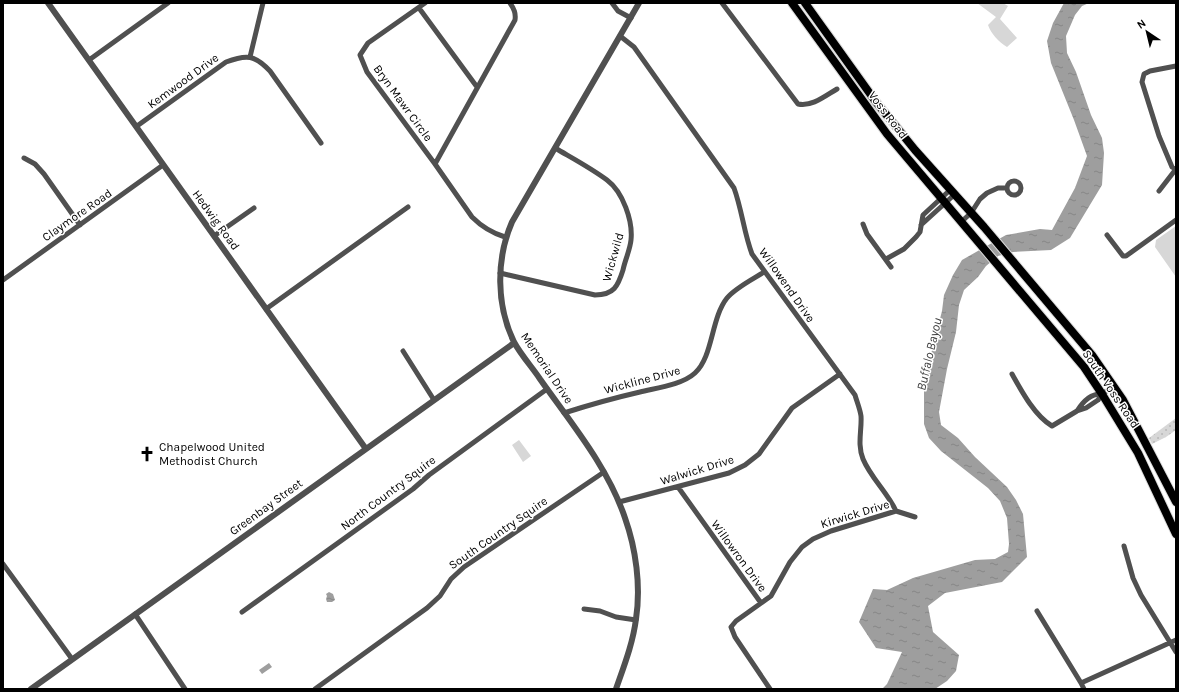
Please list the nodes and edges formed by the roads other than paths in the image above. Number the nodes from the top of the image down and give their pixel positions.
1 (48, 3) edge
2 (168, 3) edge
3 (263, 3) edge
4 (425, 3) edge
5 (510, 3) edge
6 (612, 3) edge
7 (639, 3) edge
8 (722, 3) edge
9 (792, 3) edge
10 (805, 3) edge
11 (419, 8) junction
12 (631, 18) junction
13 (620, 36) junction
14 (837, 48) junction
15 (828, 54) junction
16 (250, 57) junction
17 (89, 60) junction
18 (1176, 66) edge
19 (477, 87) junction
20 (837, 89) dead end
21 (137, 126) junction
22 (321, 143) dead end
23 (555, 148) junction
24 (915, 150) junction
25 (906, 157) junction
26 (24, 158) dead end
27 (435, 164) junction
28 (163, 165) junction
29 (1176, 169) edge
30 (1007, 188) dead end
31 (1159, 191) dead end
32 (952, 193) junction
33 (944, 201) junction
34 (408, 207) dead end
35 (254, 208) dead end
36 (971, 213) junction
37 (1176, 220) edge
38 (961, 222) junction
39 (863, 224) dead end
40 (80, 225) junction
41 (984, 227) joint
42 (1107, 235) dead end
43 (214, 236) junction
44 (505, 237) junction
45 (973, 237) joint
46 (886, 259) junction
47 (891, 267) dead end
48 (764, 272) junction
49 (500, 273) junction
50 (3, 280) edge
51 (266, 309) junction
52 (1057, 313) junction
53 (1051, 329) junction
54 (514, 342) junction
55 (403, 351) dead end
56 (840, 374) junction
57 (1012, 374) dead end
58 (1114, 386) junction
59 (547, 389) junction
60 (1102, 394) junction
61 (434, 400) junction
62 (564, 413) junction
63 (366, 449) junction
64 (604, 472) junction
65 (678, 487) junction
66 (619, 502) junction
67 (1176, 502) edge
68 (896, 511) junction
69 (915, 517) dead end
70 (1175, 530) edge
71 (1124, 546) dead end
72 (3, 564) edge
73 (762, 603) junction
74 (584, 609) dead end
75 (1037, 611) dead end
76 (242, 612) dead end
77 (135, 614) junction
78 (636, 620) junction
79 (1176, 640) edge
80 (1171, 643) junction
81 (1176, 652) edge
82 (72, 659) junction
83 (1082, 683) junction
84 (31, 689) edge
85 (185, 689) edge
86 (315, 689) edge
87 (616, 689) edge
88 (770, 689) edge
89 (1084, 689) edge

1 - 17 street, Hedwig Road
2 - 17 street
3 - 16 street
4 - 11 street, Bryn Mawr Circle
5 - 19 street, Bryn Mawr Circle
6 - 12 street
7 - 12 street, Memorial Drive
8 - 20 street
9 - 15 main road, Voss Road
10 - 14 main road, Voss Road
11 - 19 street
11 - 27 street, Bryn Mawr Circle
12 - 13 street, Memorial Drive
13 - 23 street, Memorial Drive
13 - 48 street, Willowend Drive
14 - 15 main road
14 - 24 main road, Voss Road
15 - 25 main road, Voss Road
16 - 21 street, Kemwood Drive
16 - 22 street
17 - 21 street, Hedwig Road
18 - 29 street
19 - 27 street, Bryn Mawr Circle
21 - 28 street, Hedwig Road
23 - 44 street, Memorial Drive
23 - 49 street, Wickwild
24 - 25 main road
24 - 32 main road, Voss Road
25 - 33 main road, Voss Road
26 - 40 street
27 - 44 street, Bryn Mawr Circle
28 - 40 street, Claymore Road
28 - 43 street, Hedwig Road
29 - 31 street
30 - 36 street
32 - 33 street
32 - 36 main road, Voss Road
33 - 38 main road, Voss Road
33 - 46 street
34 - 51 street
35 - 43 street
36 - 38 street
36 - 41 main road, Voss Road
37 - 42 street
38 - 45 main road, Voss Road
39 - 46 street
40 - 50 street, Claymore Road
41 - 52 main road, South Voss Road
43 - 51 street, Hedwig Road
44 - 49 street, Memorial Drive
45 - 53 main road, South Voss Road
46 - 47 street
48 - 56 street, Willowend Drive
48 - 62 street, Wickline Drive
49 - 54 street, Memorial Drive
51 - 63 street, Hedwig Road
52 - 53 main road
52 - 58 main road, South Voss Road
53 - 60 main road, South Voss Road
54 - 59 street, Memorial Drive
54 - 61 street, Greenbay Street
55 - 61 street
56 - 65 street, Walwick Drive
56 - 68 street, Willowend Drive
57 - 60 street
58 - 60 street
58 - 67 main road, South Voss Road
59 - 62 street, Memorial Drive
59 - 76 street, North Country Squire
60 - 70 main road, South Voss Road
61 - 63 street, Greenbay Street
62 - 64 street, Memorial Drive
63 - 77 street, Greenbay Street
64 - 66 street, Memorial Drive
64 - 86 street, South Country Squire
65 - 66 street, Walwick Drive
65 - 73 street, Willowron Drive
66 - 78 street, Memorial Drive
68 - 69 street, Kirwick Drive
68 - 73 street, Kirwick Drive
71 - 80 street
72 - 82 street
73 - 88 street, Willowron Drive
74 - 78 street
75 - 83 street
77 - 82 street, Greenbay Street
77 - 85 street
78 - 87 street, Memorial Drive
79 - 80 street
80 - 81 street
80 - 83 street
82 - 84 street, Greenbay Street
83 - 89 street

